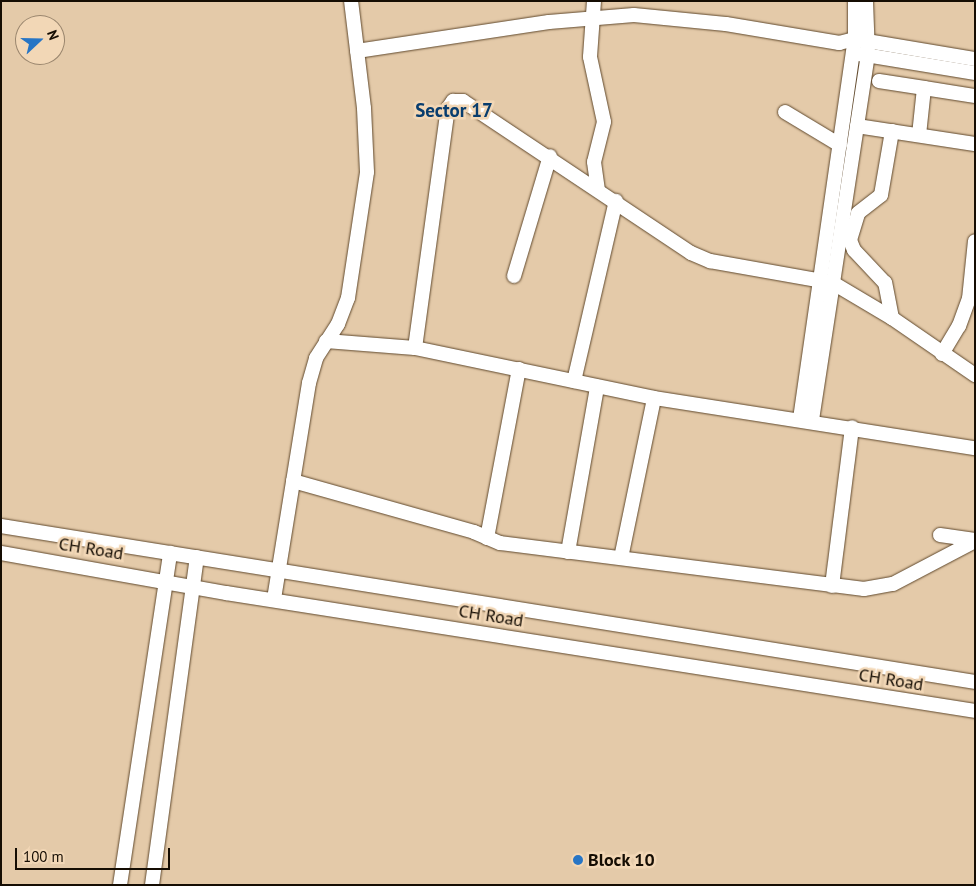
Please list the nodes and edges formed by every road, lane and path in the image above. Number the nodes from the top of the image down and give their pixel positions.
1 (351, 1) edge
2 (594, 1) edge
3 (855, 1) edge
4 (866, 1) edge
5 (594, 16) junction
6 (854, 46) junction
7 (868, 49) junction
8 (357, 51) junction
9 (975, 59) edge
10 (975, 72) edge
11 (879, 81) dead end
12 (924, 88) junction
13 (975, 96) edge
14 (785, 112) dead end
15 (857, 126) junction
16 (892, 131) junction
17 (919, 135) junction
18 (975, 144) edge
19 (840, 145) junction
20 (550, 156) junction
21 (598, 189) junction
22 (616, 201) junction
23 (975, 242) edge
24 (514, 276) dead end
25 (826, 281) junction
26 (892, 318) junction
27 (326, 341) junction
28 (415, 348) junction
29 (942, 354) junction
30 (519, 370) junction
31 (975, 375) edge
32 (574, 381) junction
33 (597, 387) junction
34 (654, 398) junction
35 (806, 420) junction
36 (852, 427) junction
37 (975, 448) edge
38 (293, 481) junction
39 (1, 526) edge
40 (940, 534) dead end
41 (487, 538) junction
42 (975, 540) edge
43 (568, 552) junction
44 (1, 553) edge
45 (170, 553) junction
46 (197, 557) junction
47 (621, 558) junction
48 (279, 571) junction
49 (165, 580) junction
50 (832, 586) junction
51 (193, 587) junction
52 (274, 599) junction
53 (975, 682) edge
54 (975, 711) edge
55 (120, 885) edge
56 (152, 885) edge

1 - 8 street
2 - 5 street
3 - 6 street
4 - 7 street
5 - 6 street
5 - 8 street
5 - 21 street
6 - 7 street
6 - 19 street
7 - 9 street
7 - 10 street
7 - 15 street
8 - 27 street
11 - 12 street
12 - 13 street
12 - 17 street
14 - 19 street
15 - 16 street
15 - 25 street
16 - 17 street
16 - 26 street
17 - 18 street
19 - 25 street
20 - 21 street
20 - 24 street
20 - 28 street
21 - 22 street
22 - 25 street
22 - 32 street
23 - 29 street
25 - 26 street
25 - 35 street
26 - 29 street
27 - 28 street
27 - 38 street
28 - 30 street
29 - 31 street
30 - 32 street
30 - 41 street
32 - 33 street
33 - 34 street
33 - 43 street
34 - 35 street
34 - 47 street
35 - 36 street
36 - 37 street
36 - 50 street
38 - 41 street
38 - 48 street
39 - 45 street, CH Road
40 - 42 street
41 - 43 street
42 - 50 street
43 - 47 street
44 - 49 street, CH Road
45 - 46 street, CH Road
45 - 49 street
46 - 48 street, CH Road
46 - 51 street
47 - 50 street
48 - 52 street
48 - 53 street, CH Road
49 - 51 street, CH Road
49 - 55 street
51 - 52 street, CH Road
51 - 56 street
52 - 54 street, CH Road

